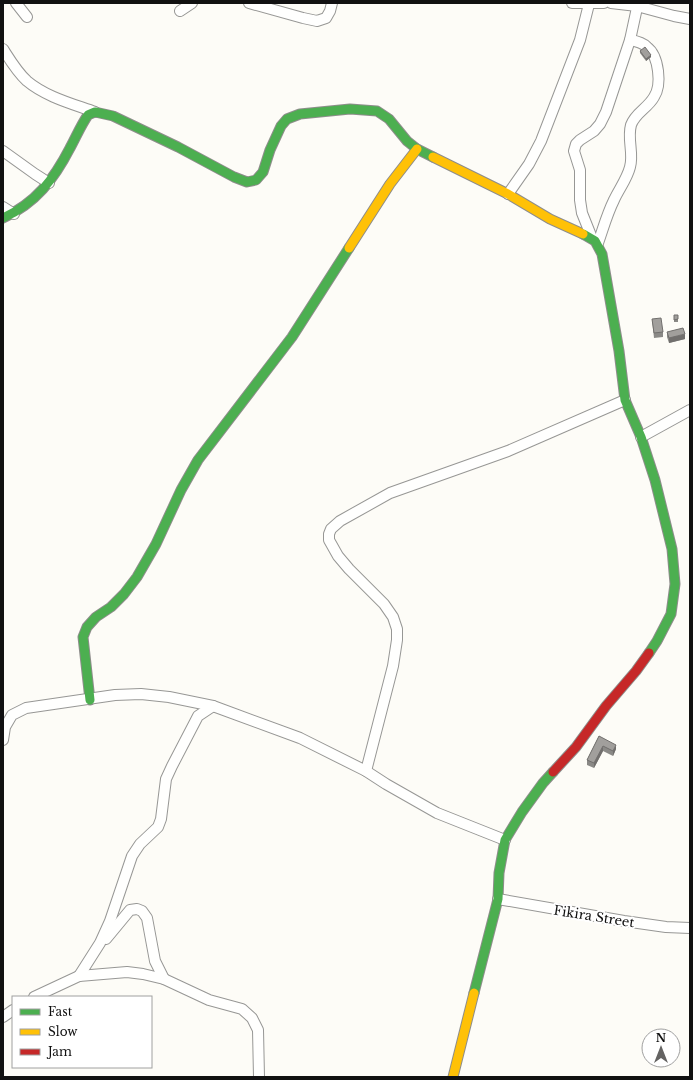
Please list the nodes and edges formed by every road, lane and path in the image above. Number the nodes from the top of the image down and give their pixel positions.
1 (16, 3) edge
2 (192, 3) edge
3 (249, 3) edge
4 (332, 3) edge
5 (572, 3) edge
6 (604, 3) edge
7 (611, 3) edge
8 (590, 4) edge
9 (638, 5) edge
10 (180, 11) dead end
11 (27, 17) dead end
12 (690, 19) edge
13 (630, 40) junction
14 (3, 49) edge
15 (95, 112) junction
16 (417, 149) junction
17 (3, 151) edge
18 (49, 183) junction
19 (508, 194) junction
20 (3, 207) edge
21 (14, 214) junction
22 (3, 218) edge
23 (595, 240) junction
24 (625, 400) junction
25 (690, 410) edge
26 (641, 437) junction
27 (90, 700) junction
28 (213, 706) junction
29 (3, 740) edge
30 (366, 771) junction
31 (505, 840) junction
32 (498, 899) junction
33 (690, 928) edge
34 (100, 943) junction
35 (79, 976) junction
36 (164, 979) junction
37 (36, 996) edge
38 (12, 1011) edge
39 (3, 1016) edge
40 (259, 1077) edge
41 (453, 1077) edge

1 - 11 street
2 - 10 street
3 - 4 street
5 - 8 street
6 - 8 street
7 - 9 street
8 - 19 street
9 - 12 street
9 - 13 street
13 - 23 street
13 - 23 street
14 - 15 street
15 - 16 street
15 - 18 street
16 - 19 street
16 - 27 street
17 - 18 street
18 - 21 street
19 - 23 street
20 - 21 street
21 - 22 street
23 - 24 street
24 - 26 street
24 - 30 street
25 - 26 street
26 - 31 street
27 - 28 street
27 - 29 street
28 - 30 street
28 - 34 street
30 - 31 street
31 - 32 street
32 - 33 street, Fikira Street
32 - 41 street
34 - 35 street
34 - 36 street
35 - 36 street
35 - 37 street
36 - 40 street
38 - 39 street

